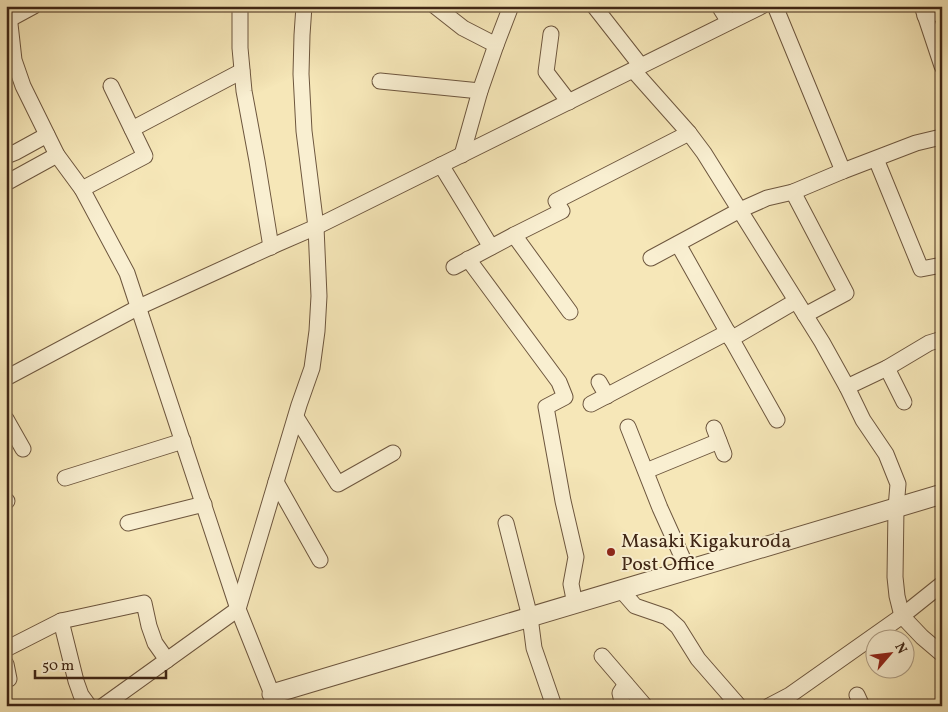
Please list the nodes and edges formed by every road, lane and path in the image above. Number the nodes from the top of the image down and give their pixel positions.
1 (34, 6) edge
2 (240, 6) edge
3 (304, 6) edge
4 (435, 6) edge
5 (594, 6) edge
6 (720, 6) edge
7 (762, 6) edge
8 (775, 6) edge
9 (510, 7) edge
10 (924, 11) edge
11 (942, 11) edge
12 (9, 13) edge
13 (729, 22) junction
14 (551, 34) dead end
15 (496, 45) junction
16 (942, 66) edge
17 (637, 68) junction
18 (242, 71) junction
19 (380, 81) dead end
20 (111, 86) dead end
21 (480, 92) junction
22 (569, 102) junction
23 (132, 129) junction
24 (689, 133) junction
25 (47, 134) junction
26 (942, 139) edge
27 (57, 155) junction
28 (462, 155) junction
29 (6, 156) edge
30 (876, 159) junction
31 (441, 165) junction
32 (843, 171) junction
33 (6, 183) edge
34 (82, 189) junction
35 (793, 192) junction
36 (740, 210) junction
37 (312, 229) junction
38 (514, 234) junction
39 (678, 244) junction
40 (274, 245) junction
41 (491, 247) junction
42 (651, 258) dead end
43 (468, 259) junction
44 (942, 264) edge
45 (454, 267) dead end
46 (796, 301) junction
47 (139, 306) junction
48 (570, 312) dead end
49 (805, 315) junction
50 (730, 336) junction
51 (942, 338) edge
52 (888, 368) junction
53 (6, 378) edge
54 (599, 382) dead end
55 (847, 387) junction
56 (607, 396) junction
57 (904, 402) dead end
58 (591, 404) dead end
59 (296, 416) junction
60 (6, 419) edge
61 (777, 420) dead end
62 (628, 426) dead end
63 (183, 441) junction
64 (719, 441) dead end
65 (23, 449) dead end
66 (393, 454) dead end
67 (646, 471) junction
68 (65, 478) dead end
69 (276, 482) junction
70 (942, 494) edge
71 (204, 504) junction
72 (896, 508) junction
73 (128, 523) dead end
74 (506, 523) dead end
75 (320, 560) dead end
76 (688, 570) junction
77 (942, 584) edge
78 (622, 590) junction
79 (574, 604) junction
80 (238, 609) junction
81 (902, 616) junction
82 (530, 617) junction
83 (61, 621) junction
84 (6, 648) edge
85 (942, 654) edge
86 (602, 656) dead end
87 (167, 660) junction
88 (6, 664) edge
89 (9, 679) dead end
90 (626, 684) junction
91 (274, 700) edge
92 (792, 700) edge
93 (89, 706) edge
94 (103, 706) edge
95 (554, 706) edge
96 (623, 706) edge
97 (645, 706) edge
98 (739, 706) edge
99 (769, 706) edge

1 - 12 street
2 - 18 street
3 - 37 street
4 - 15 street
5 - 17 street
6 - 13 street
7 - 13 street
8 - 32 street
9 - 15 street
10 - 11 street
10 - 16 street
12 - 25 street
13 - 17 street
14 - 22 street
15 - 21 street
17 - 22 street
17 - 24 street
18 - 23 street
18 - 40 street
19 - 21 street
20 - 23 street
21 - 28 street
22 - 28 street
23 - 34 street
24 - 36 street
24 - 38 street
25 - 27 street
25 - 29 street
26 - 30 street
27 - 33 street
27 - 34 street
28 - 31 street
30 - 32 street
30 - 44 street
31 - 37 street
31 - 41 street
32 - 35 street
34 - 47 street
35 - 36 street
35 - 49 street
36 - 39 street
36 - 46 street
37 - 40 street
37 - 59 street
38 - 41 street
38 - 48 street
39 - 42 street
39 - 50 street
40 - 47 street
41 - 43 street
43 - 45 street
43 - 79 street
46 - 49 street
46 - 50 street
47 - 53 street
47 - 63 street
49 - 55 street
50 - 56 street
50 - 61 street
51 - 52 street
52 - 55 street
52 - 57 street
54 - 56 street
55 - 72 street
56 - 58 street
59 - 66 street
59 - 69 street
60 - 65 street
62 - 67 street
63 - 68 street
63 - 71 street
64 - 67 street
67 - 76 street
69 - 75 street
69 - 80 street
70 - 72 street
71 - 73 street
71 - 80 street
72 - 76 street
72 - 81 street
74 - 82 street
76 - 78 street
77 - 81 street
78 - 79 street
78 - 98 street
79 - 82 street
80 - 87 street
80 - 91 street
81 - 85 street
81 - 92 street
82 - 91 street
82 - 95 street
83 - 84 street
83 - 87 street
83 - 93 street
86 - 90 street
87 - 94 street
88 - 89 street
90 - 96 street
90 - 97 street
92 - 99 street

